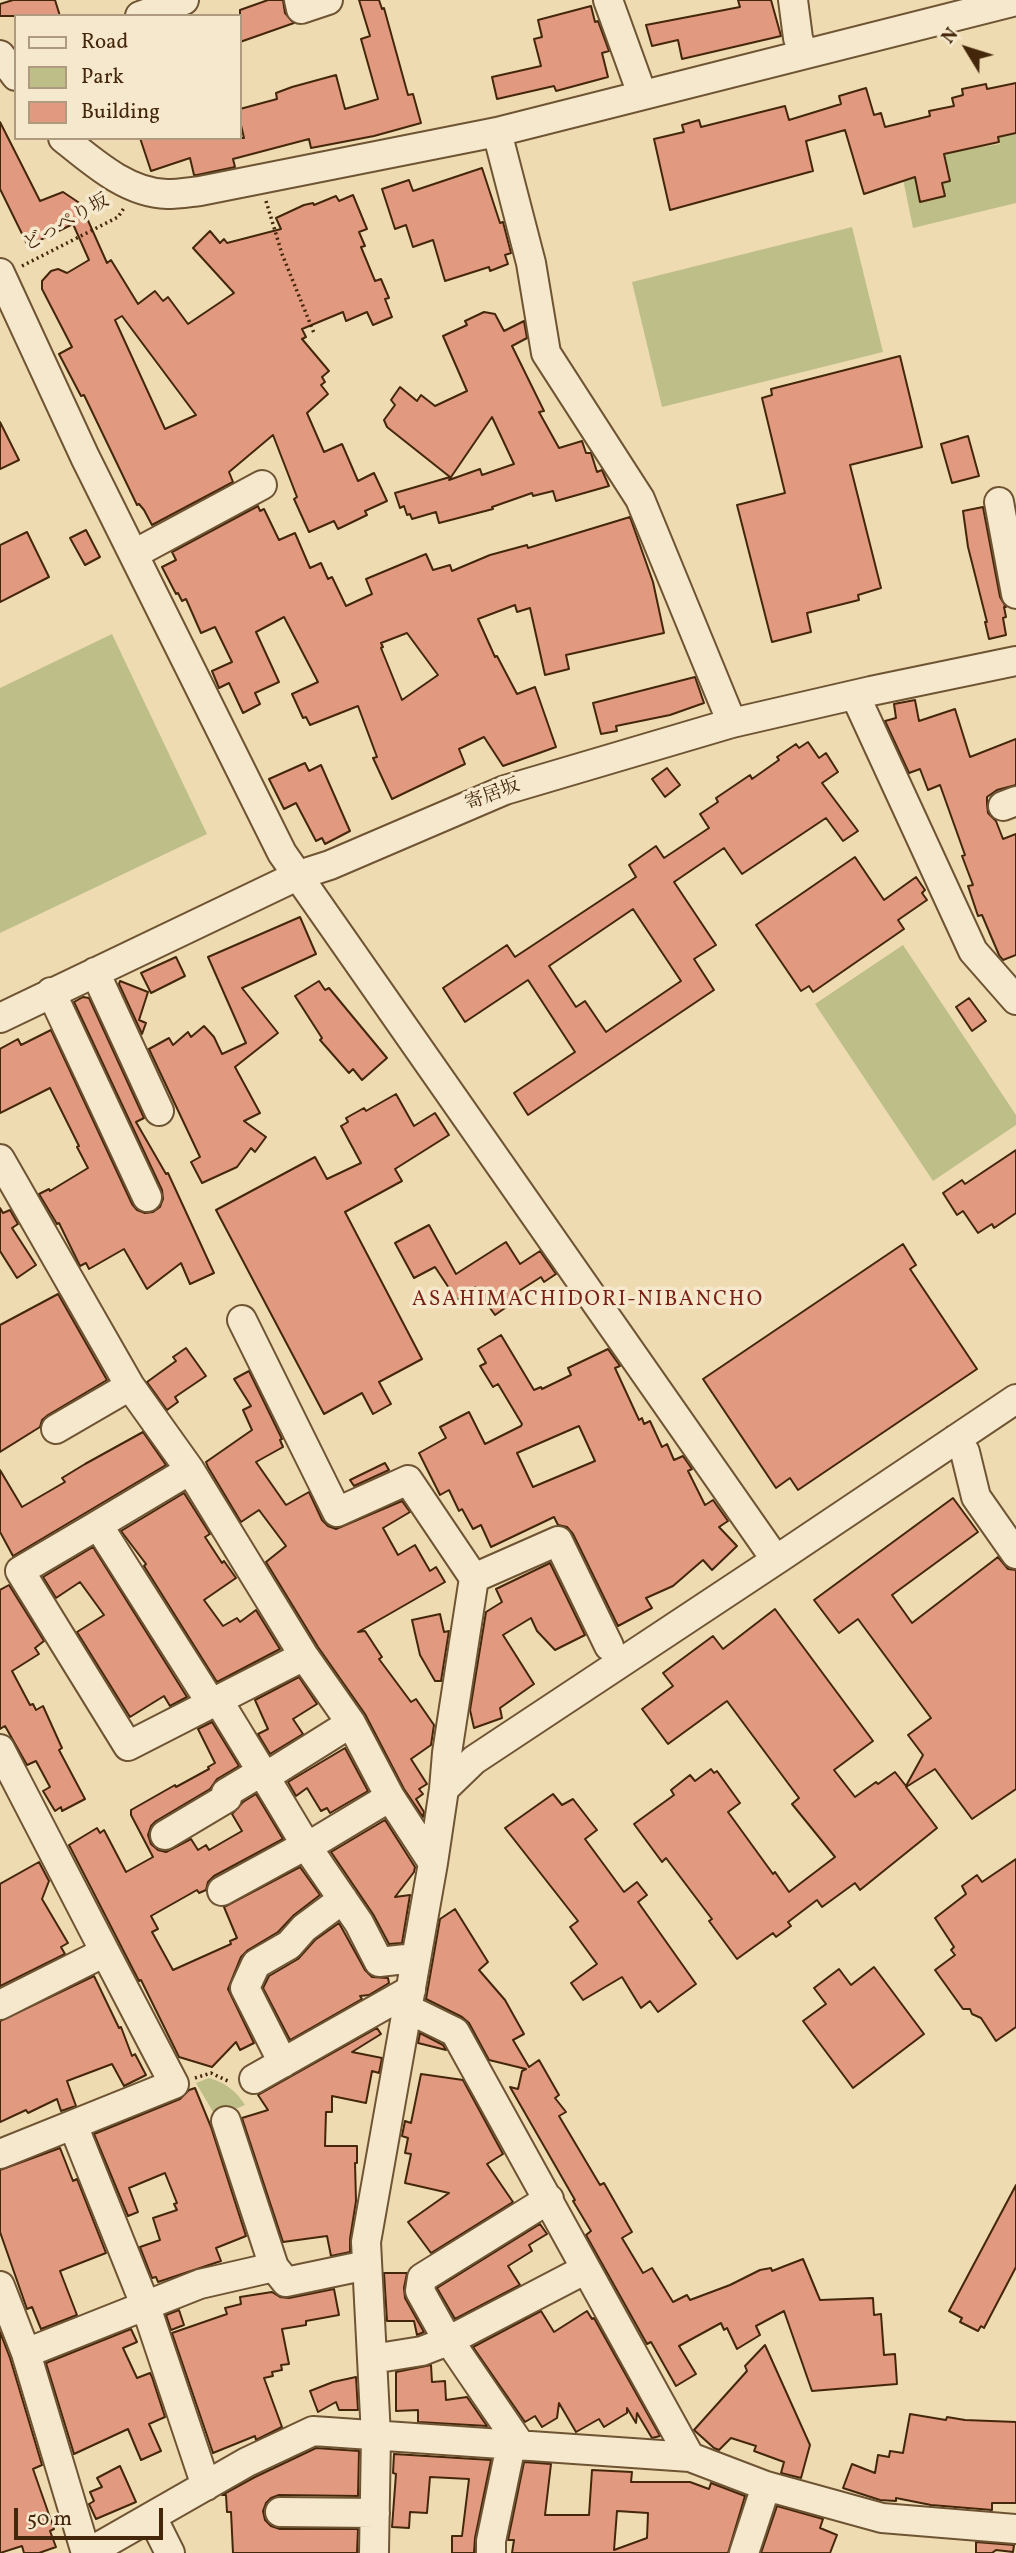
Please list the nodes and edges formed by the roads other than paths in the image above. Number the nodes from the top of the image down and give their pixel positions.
1 (184, 0) edge
2 (299, 0) edge
3 (328, 0) edge
4 (608, 0) edge
5 (793, 0) edge
6 (1016, 1) edge
7 (146, 14) edge
8 (803, 54) junction
9 (0, 55) edge
10 (14, 73) edge
11 (642, 94) junction
12 (497, 132) junction
13 (65, 140) edge
14 (1, 276) edge
15 (262, 485) dead end
16 (999, 502) dead end
17 (134, 554) junction
18 (1016, 594) edge
19 (1016, 661) edge
20 (855, 695) junction
21 (732, 723) junction
22 (299, 875) junction
23 (95, 972) junction
24 (51, 992) junction
25 (1016, 1000) edge
26 (0, 1018) edge
27 (159, 1111) dead end
28 (0, 1159) edge
29 (147, 1197) dead end
30 (242, 1320) dead end
31 (130, 1386) junction
32 (1016, 1399) edge
33 (56, 1429) dead end
34 (956, 1439) junction
35 (190, 1470) junction
36 (99, 1525) junction
37 (1016, 1555) edge
38 (776, 1560) junction
39 (10, 1576) edge
40 (474, 1578) junction
41 (609, 1646) dead end
42 (304, 1656) junction
43 (215, 1702) junction
44 (351, 1723) junction
45 (0, 1749) edge
46 (263, 1774) junction
47 (444, 1789) junction
48 (390, 1797) junction
49 (165, 1835) dead end
50 (307, 1846) junction
51 (433, 1863) junction
52 (222, 1891) dead end
53 (343, 1899) junction
54 (105, 1952) junction
55 (415, 1958) junction
56 (410, 2000) junction
57 (0, 2005) edge
58 (283, 2063) junction
59 (242, 2081) road end
60 (226, 2121) dead end
61 (73, 2125) junction
62 (0, 2154) edge
63 (549, 2199) junction
64 (367, 2265) junction
65 (274, 2267) junction
66 (586, 2269) junction
67 (0, 2286) edge
68 (146, 2307) junction
69 (448, 2340) junction
70 (26, 2353) junction
71 (372, 2359) junction
72 (376, 2435) junction
73 (516, 2445) junction
74 (690, 2457) junction
75 (206, 2486) junction
76 (766, 2486) junction
77 (280, 2512) dead end
78 (374, 2514) junction
79 (152, 2516) junction
80 (1016, 2529) edge
81 (87, 2553) edge
82 (170, 2553) edge
83 (374, 2553) edge
84 (491, 2553) edge
85 (744, 2553) edge

1 - 7 street
2 - 3 street
4 - 11 street
5 - 8 street
6 - 8 street
8 - 11 street
9 - 10 street
11 - 12 street
12 - 13 street
12 - 21 street
14 - 17 street
15 - 17 street
16 - 18 street
17 - 22 street
19 - 20 street, 寄居坂
20 - 21 street, 寄居坂
20 - 25 street
21 - 22 street, 寄居坂
22 - 23 street, 寄居坂
22 - 38 street
23 - 24 street, 寄居坂
23 - 27 street
24 - 26 street, 寄居坂
24 - 29 street
28 - 31 street
30 - 40 street
31 - 33 street
31 - 35 street
32 - 34 street
34 - 37 street
34 - 38 street
35 - 36 street
35 - 42 street
36 - 39 street
36 - 43 street
38 - 47 street
39 - 43 street
40 - 41 street
40 - 47 street
42 - 43 street
42 - 44 street
43 - 46 street
44 - 46 street
44 - 48 street
45 - 54 street
46 - 49 street
46 - 50 street
47 - 51 street
48 - 50 street
48 - 51 street
50 - 52 street
50 - 53 street
51 - 55 street
53 - 55 street
53 - 58 street
54 - 57 street
54 - 61 street
55 - 56 street
56 - 58 street
56 - 63 street
56 - 64 street
58 - 59 street
60 - 65 street
61 - 62 street
61 - 68 street
63 - 66 street
63 - 69 street
64 - 65 street
64 - 71 street
65 - 68 street
66 - 69 street
66 - 74 street
67 - 70 street
68 - 70 street
68 - 75 street
69 - 71 street
69 - 73 street
70 - 81 street
71 - 72 street
72 - 73 street
72 - 75 street
72 - 78 street
73 - 74 street
73 - 84 street
74 - 76 street
75 - 79 street
76 - 80 street
76 - 85 street
77 - 78 street
78 - 83 street
79 - 81 street
79 - 82 street

